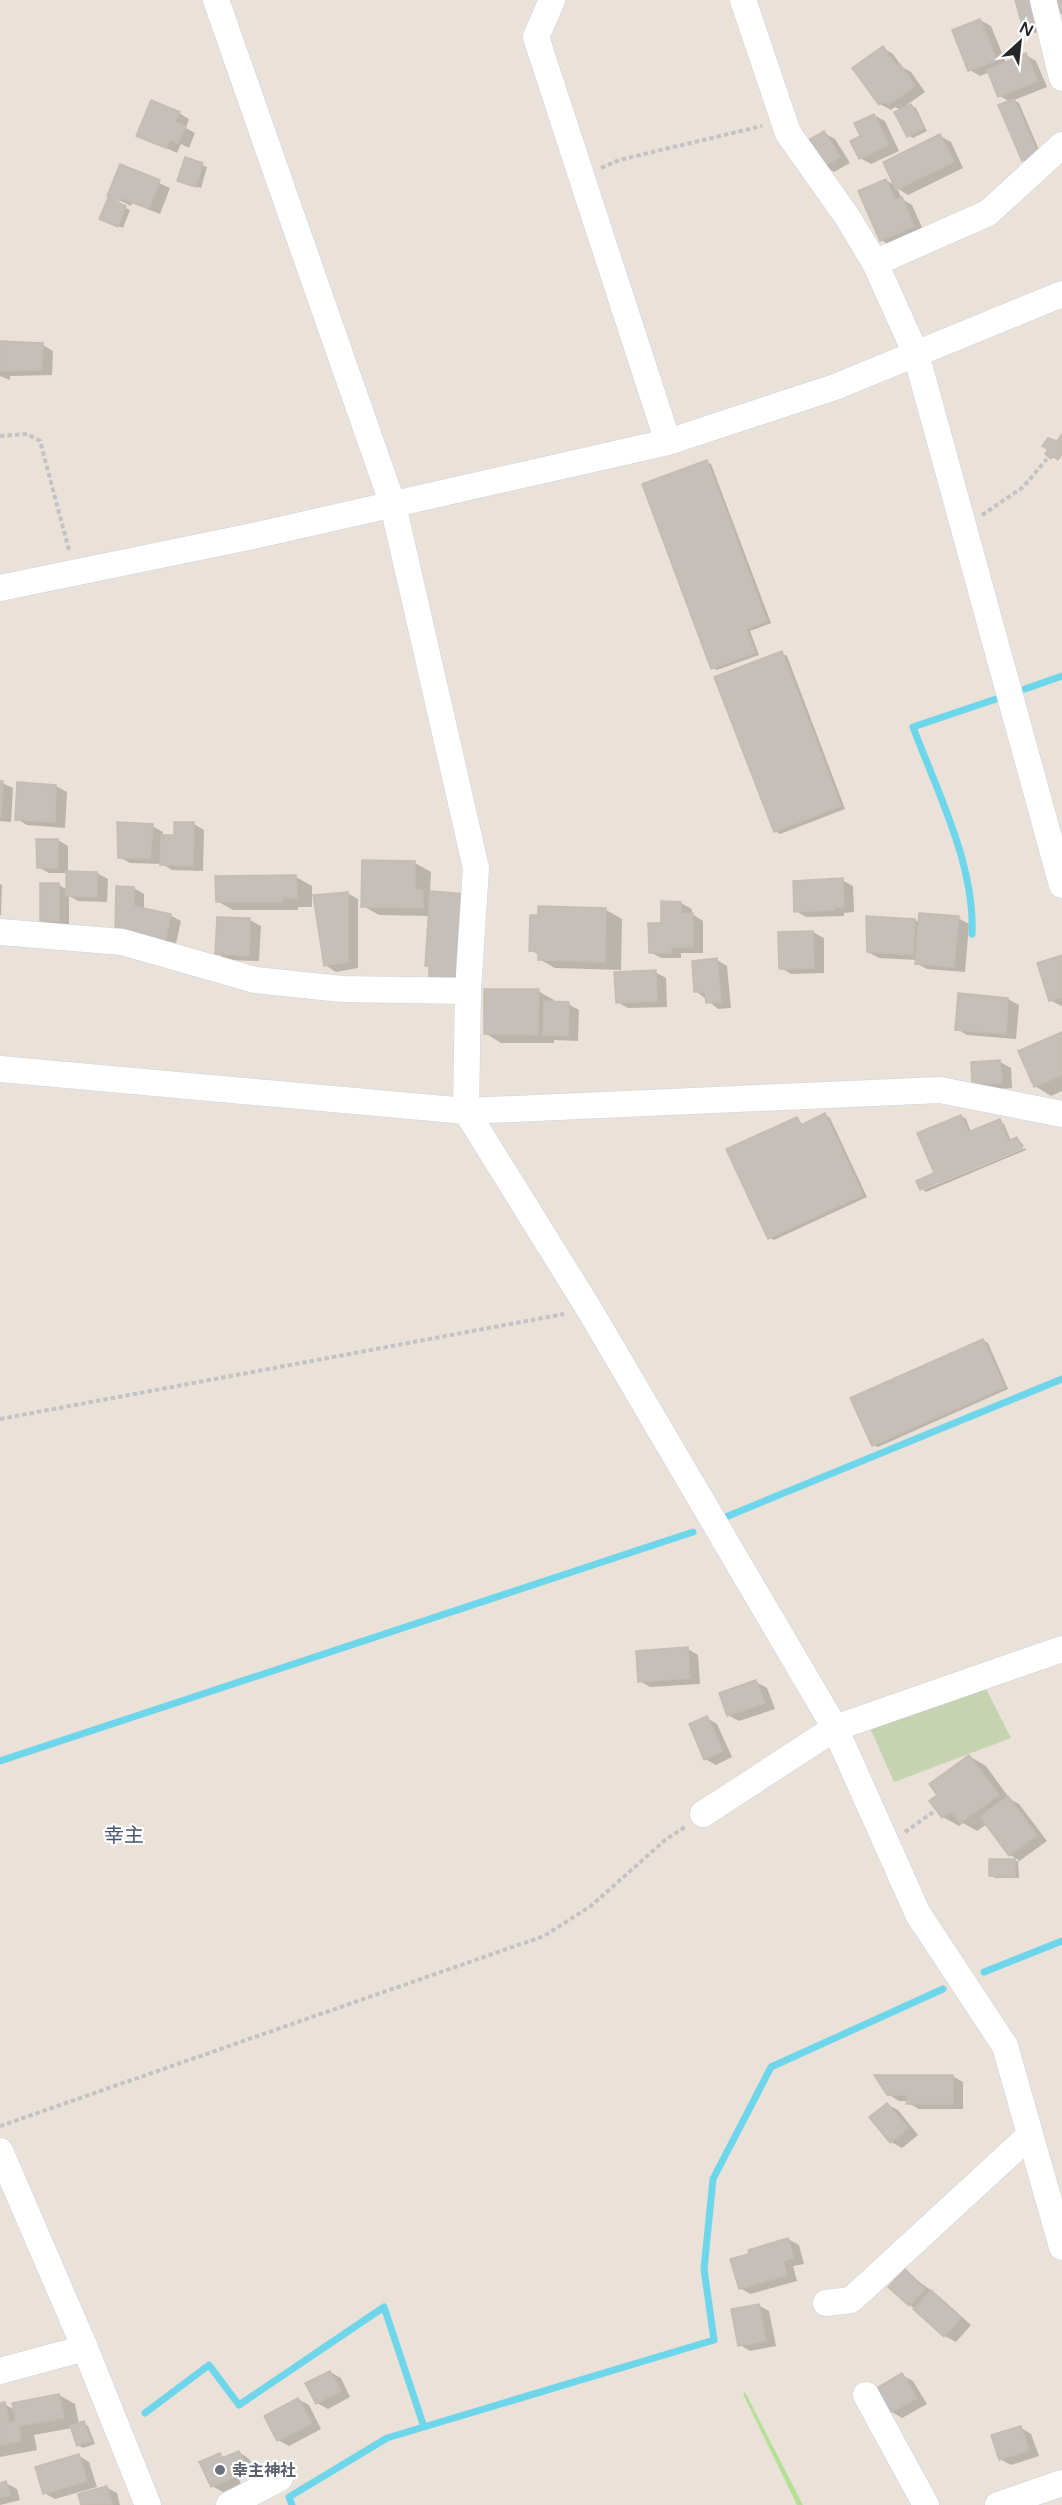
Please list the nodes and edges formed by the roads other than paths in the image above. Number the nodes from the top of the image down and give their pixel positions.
1 (216, 0) edge
2 (552, 0) edge
3 (743, 0) edge
4 (1042, 0) edge
5 (1062, 78) edge
6 (1062, 145) edge
7 (875, 263) junction
8 (1062, 294) edge
9 (916, 354) junction
10 (668, 442) junction
11 (393, 505) junction
12 (0, 588) edge
13 (1062, 885) edge
14 (0, 932) edge
15 (468, 991) junction
16 (0, 1069) edge
17 (466, 1111) junction
18 (1062, 1114) edge
19 (1062, 1649) edge
20 (834, 1728) junction
21 (703, 1814) road end
22 (1029, 2136) junction
23 (0, 2151) edge
24 (1062, 2247) edge
25 (826, 2303) dead end
26 (85, 2348) junction
27 (0, 2371) edge
28 (866, 2395) dead end
29 (280, 2478) dead end
30 (1062, 2483) edge
31 (148, 2505) edge
32 (229, 2505) edge
33 (926, 2505) edge
34 (998, 2505) edge

1 - 11 street
2 - 10 street
3 - 7 street
4 - 5 street
6 - 7 street
7 - 9 street
8 - 9 street
9 - 10 street
9 - 13 street
10 - 11 street
11 - 12 street
11 - 15 street
14 - 15 street
15 - 17 street
16 - 17 street
17 - 18 street
17 - 20 street
19 - 20 street
20 - 21 street
20 - 22 street
22 - 24 street
22 - 25 street
23 - 26 street
26 - 27 street
26 - 31 street
28 - 33 street
29 - 32 street
30 - 34 street

